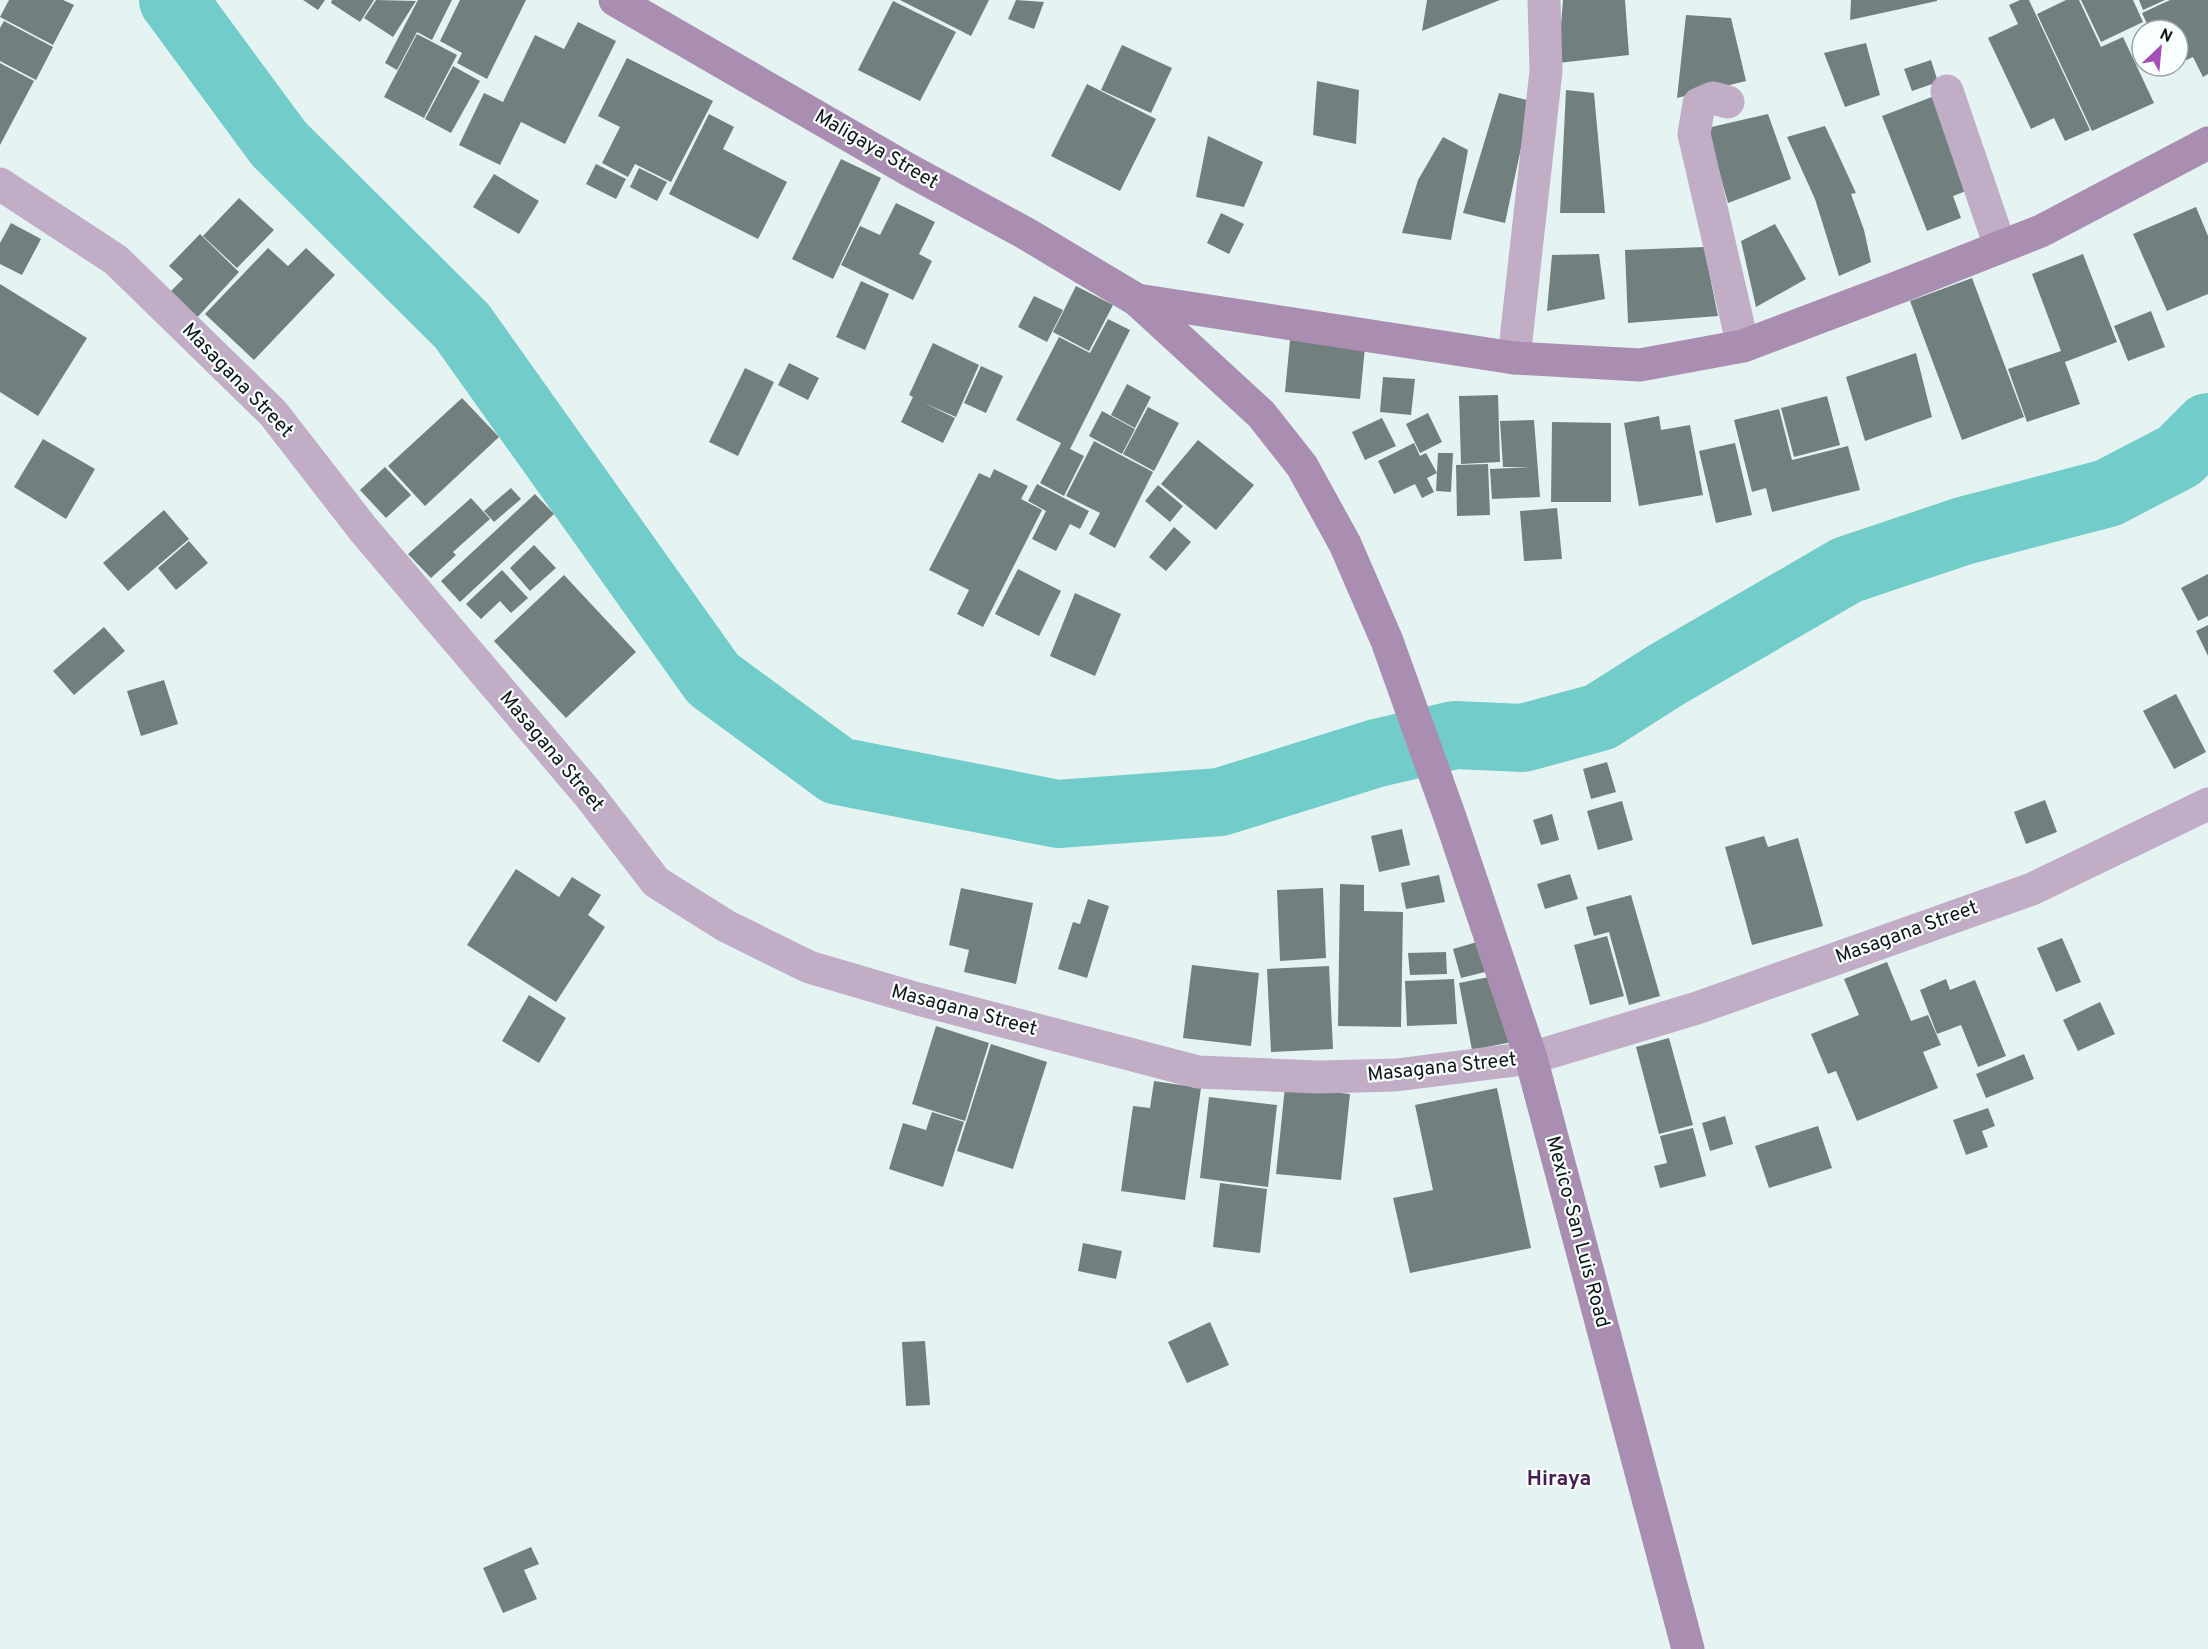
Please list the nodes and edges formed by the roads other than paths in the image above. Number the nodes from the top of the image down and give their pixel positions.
1 (615, 0) edge
2 (1544, 0) edge
3 (1947, 91) dead end
4 (1728, 102) dead end
5 (2208, 143) edge
6 (0, 184) edge
7 (2000, 246) junction
8 (1137, 300) junction
9 (1743, 346) junction
10 (1514, 358) junction
11 (2208, 804) edge
12 (1531, 1058) junction
13 (1688, 1649) edge

1 - 8 main road, Maligaya Street
2 - 10 street
3 - 7 street
4 - 9 street
5 - 7 main road
6 - 12 street, Masagana Street
7 - 9 main road
8 - 10 main road
8 - 12 main road, Mexico-San Luis Road
9 - 10 main road
11 - 12 street, Masagana Street
12 - 13 main road, Mexico-San Luis Road

